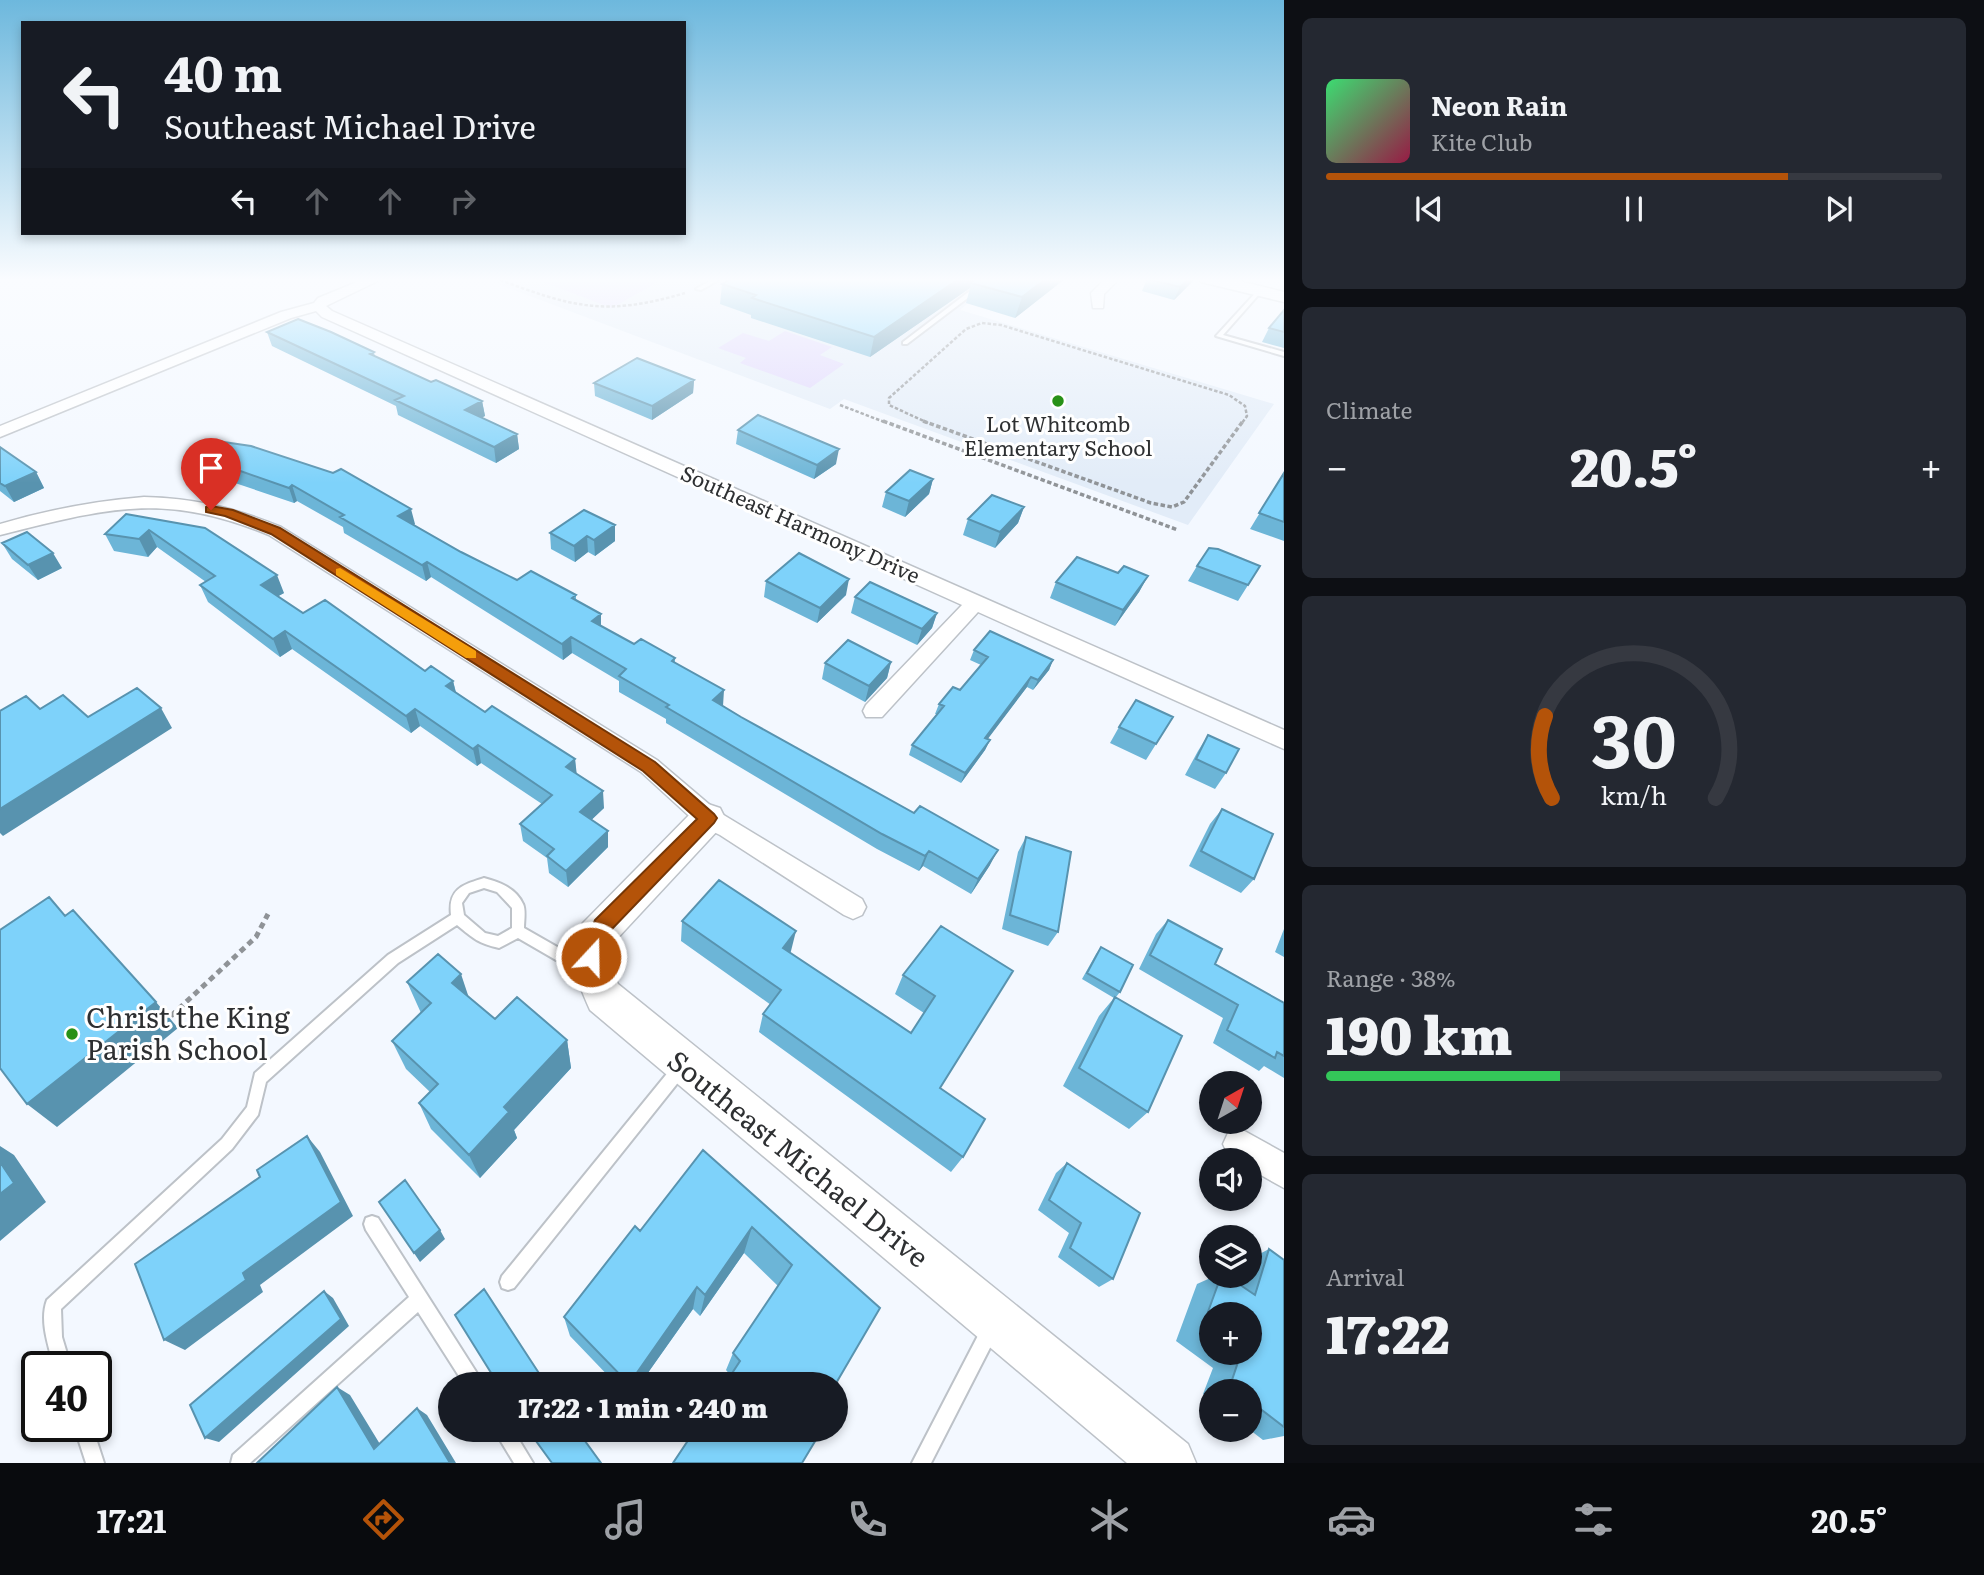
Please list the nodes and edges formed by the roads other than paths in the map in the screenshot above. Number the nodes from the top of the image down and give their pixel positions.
1 (210, 346) edge
2 (399, 346) edge
3 (1256, 346) edge
4 (1284, 354) edge
5 (0, 432) edge
6 (0, 530) edge
7 (975, 603) junction
8 (874, 711) dead end
9 (1284, 740) edge
10 (708, 818) junction
11 (853, 907) dead end
12 (458, 918) junction
13 (518, 931) junction
14 (592, 968) junction
15 (683, 1065) junction
16 (1239, 1144) dead end
17 (1284, 1172) edge
18 (372, 1224) dead end
19 (508, 1282) dead end
20 (420, 1299) junction
21 (995, 1320) junction
22 (59, 1351) edge
23 (466, 1372) edge
24 (88, 1442) edge
25 (511, 1442) edge
26 (239, 1461) edge
27 (95, 1463) edge
28 (524, 1463) edge
29 (921, 1463) edge
30 (1169, 1463) edge

1 - 5 street
2 - 7 street, Southeast Harmony Drive
3 - 4 lane
6 - 10 street
7 - 8 street
7 - 9 street, Southeast Harmony Drive
10 - 11 street
10 - 14 street
12 - 13 lane
12 - 13 lane
12 - 22 lane
13 - 14 lane
14 - 15 street, Southeast Michael Drive
15 - 19 lane
15 - 21 street, Southeast Michael Drive
16 - 17 street
18 - 20 lane
20 - 23 lane
20 - 26 lane
21 - 29 lane
21 - 30 street, Southeast Michael Drive
24 - 27 lane
25 - 28 lane

